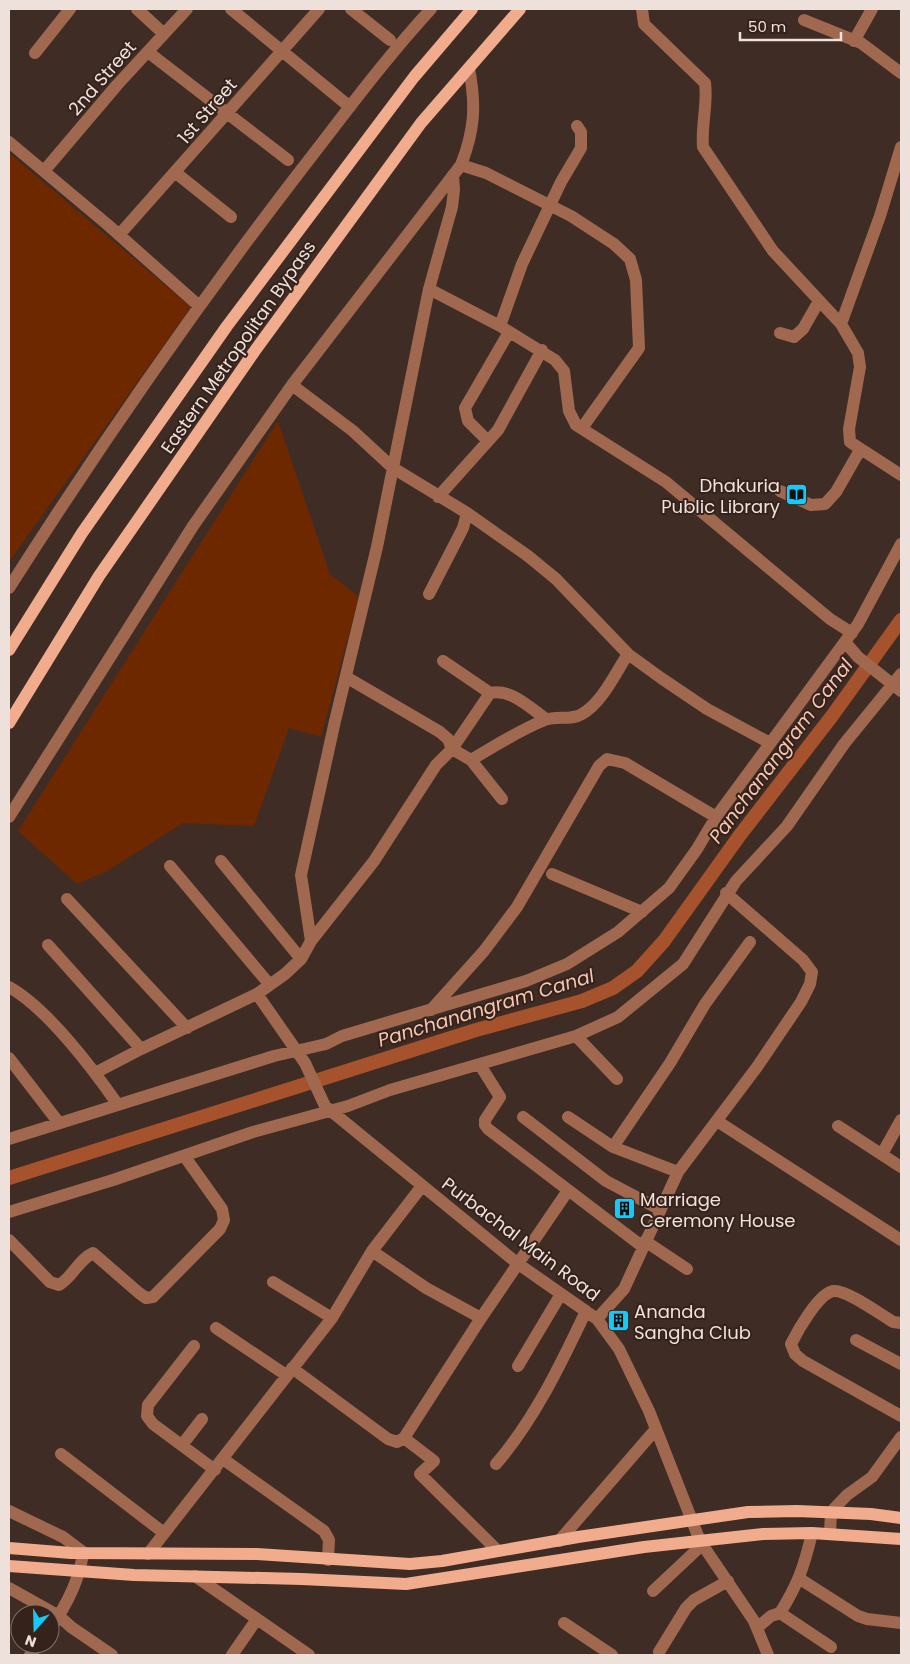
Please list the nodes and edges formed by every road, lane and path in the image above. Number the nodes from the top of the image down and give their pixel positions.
1 (70, 9) edge
2 (137, 9) edge
3 (187, 9) edge
4 (231, 9) edge
5 (319, 9) edge
6 (350, 9) edge
7 (431, 9) edge
8 (472, 9) edge
9 (520, 9) edge
10 (642, 9) edge
11 (872, 9) edge
12 (804, 20) dead end
13 (164, 34) junction
14 (390, 40) dead end
15 (854, 40) junction
16 (148, 52) junction
17 (282, 52) junction
18 (35, 53) dead end
19 (469, 68) junction
20 (901, 72) edge
21 (350, 107) junction
22 (227, 114) junction
23 (577, 126) dead end
24 (9, 142) edge
25 (901, 147) edge
26 (288, 160) dead end
27 (457, 170) junction
28 (44, 171) junction
29 (176, 173) junction
30 (551, 205) junction
31 (231, 217) dead end
32 (119, 235) junction
33 (429, 288) junction
34 (819, 301) junction
35 (198, 305) junction
36 (842, 324) junction
37 (504, 329) junction
38 (780, 333) dead end
39 (542, 350) junction
40 (292, 385) junction
41 (582, 428) junction
42 (488, 441) junction
43 (860, 450) junction
44 (393, 468) junction
45 (901, 475) edge
46 (780, 491) dead end
47 (438, 497) junction
48 (467, 514) junction
49 (901, 544) edge
50 (9, 588) edge
51 (429, 594) dead end
52 (848, 638) junction
53 (9, 650) edge
54 (628, 654) junction
55 (443, 661) dead end
56 (901, 674) edge
57 (346, 677) junction
58 (897, 688) edge
59 (490, 693) junction
60 (546, 719) junction
61 (9, 723) edge
62 (770, 742) junction
63 (452, 749) junction
64 (471, 760) junction
65 (502, 799) dead end
66 (9, 817) edge
67 (716, 817) junction
68 (222, 861) dead end
69 (170, 866) dead end
70 (552, 874) dead end
71 (726, 893) junction
72 (66, 899) dead end
73 (642, 912) junction
74 (311, 941) junction
75 (750, 942) dead end
76 (48, 945) dead end
77 (300, 959) junction
78 (270, 985) junction
79 (9, 987) edge
80 (257, 994) junction
81 (430, 1010) junction
82 (187, 1028) junction
83 (576, 1036) junction
84 (141, 1048) junction
85 (297, 1051) junction
86 (9, 1058) edge
87 (480, 1065) junction
88 (95, 1073) junction
89 (617, 1079) dead end
90 (118, 1105) junction
91 (331, 1111) junction
92 (524, 1117) dead end
93 (568, 1117) dead end
94 (901, 1120) edge
95 (717, 1121) junction
96 (59, 1123) junction
97 (838, 1126) dead end
98 (9, 1140) edge
99 (613, 1147) junction
100 (882, 1154) junction
101 (185, 1156) junction
102 (901, 1167) edge
103 (678, 1172) junction
104 (422, 1186) junction
105 (567, 1192) junction
106 (659, 1209) junction
107 (9, 1212) edge
108 (9, 1240) edge
109 (901, 1240) edge
110 (644, 1244) junction
111 (372, 1251) junction
112 (517, 1263) junction
113 (687, 1269) dead end
114 (273, 1282) dead end
115 (561, 1294) junction
116 (586, 1311) junction
117 (332, 1318) junction
118 (481, 1318) junction
119 (598, 1319) junction
120 (901, 1323) edge
121 (216, 1328) dead end
122 (856, 1340) dead end
123 (194, 1346) dead end
124 (901, 1364) edge
125 (518, 1366) dead end
126 (289, 1371) junction
127 (901, 1416) edge
128 (202, 1420) dead end
129 (656, 1429) junction
130 (901, 1437) edge
131 (404, 1438) junction
132 (182, 1446) junction
133 (61, 1454) dead end
134 (224, 1459) junction
135 (496, 1464) dead end
136 (215, 1470) junction
137 (9, 1511) edge
138 (831, 1512) junction
139 (901, 1518) edge
140 (691, 1519) junction
141 (164, 1533) junction
142 (812, 1533) junction
143 (830, 1534) junction
144 (901, 1539) edge
145 (559, 1541) junction
146 (702, 1542) junction
147 (9, 1548) edge
148 (498, 1551) junction
149 (83, 1552) junction
150 (148, 1554) junction
151 (328, 1560) junction
152 (9, 1566) edge
153 (81, 1572) junction
154 (195, 1576) junction
155 (800, 1578) junction
156 (728, 1581) junction
157 (9, 1588) edge
158 (653, 1591) dead end
159 (38, 1604) edge
160 (780, 1613) junction
161 (60, 1614) edge
162 (60, 1617) edge
163 (257, 1619) junction
164 (564, 1623) dead end
165 (901, 1623) edge
166 (757, 1628) junction
167 (831, 1648) dead end
168 (659, 1652) dead end
169 (112, 1655) edge
170 (233, 1655) edge
171 (309, 1655) edge
172 (612, 1655) edge
173 (768, 1655) edge

1 - 18 street
2 - 13 street
3 - 13 street, 2nd Street
4 - 17 street
5 - 17 street, 1st Street
6 - 14 street
7 - 21 street
8 - 53 main road, Eastern Metropolitan Bypass
9 - 19 main road, Eastern Metropolitan Bypass
10 - 34 street
11 - 15 street
12 - 15 street
13 - 16 street, 2nd Street
15 - 20 street
16 - 22 street
16 - 28 street, 2nd Street
17 - 21 street
17 - 22 street, 1st Street
19 - 27 street
19 - 61 main road, Eastern Metropolitan Bypass
21 - 35 street
22 - 26 street
22 - 29 street, 1st Street
23 - 30 street
24 - 28 street
25 - 36 street
27 - 30 street
27 - 33 street
27 - 40 street
28 - 32 street
29 - 31 street
29 - 32 street, 1st Street
30 - 37 street
30 - 41 street
32 - 35 street
33 - 37 street
33 - 44 street
34 - 36 street
34 - 38 street
35 - 50 street
36 - 43 street
37 - 39 street
37 - 42 street
39 - 41 street
39 - 42 street
40 - 44 street
40 - 66 street
41 - 52 street
42 - 47 street
43 - 45 street
43 - 46 street
44 - 47 street
44 - 57 street
47 - 48 street
48 - 51 street
48 - 54 street
49 - 52 street
52 - 58 street
52 - 62 street
54 - 60 street
54 - 62 street
55 - 59 street
56 - 58 street
57 - 63 street
57 - 74 street
58 - 71 street
59 - 60 street
59 - 63 street
60 - 64 street
62 - 67 street
63 - 64 street
63 - 74 street
64 - 65 street
67 - 73 street
67 - 81 street
68 - 77 street
69 - 78 street
70 - 73 street
71 - 83 street
71 - 95 street
72 - 82 street
73 - 81 street
74 - 77 street
75 - 99 street
76 - 84 street
77 - 78 street
78 - 80 street
79 - 88 street
80 - 82 street
80 - 85 street, Purbachal Main Road
81 - 85 street
82 - 84 street
83 - 87 street
83 - 89 street
84 - 88 street
85 - 90 street
85 - 91 street, Purbachal Main Road
86 - 96 street
87 - 91 street
87 - 105 street
88 - 90 street
90 - 96 street
91 - 101 street
91 - 104 street, Purbachal Main Road
92 - 106 street
93 - 99 street
94 - 100 street
95 - 103 street
95 - 109 street
96 - 98 street
97 - 100 street
99 - 103 street
100 - 102 street
101 - 107 street
101 - 108 street
103 - 106 street
104 - 111 street
104 - 112 street, Purbachal Main Road
105 - 110 street
105 - 112 street
106 - 110 street
110 - 113 street
110 - 119 street
111 - 117 street
111 - 118 street
112 - 115 street, Purbachal Main Road
112 - 118 street
114 - 117 street
115 - 116 street, Purbachal Main Road
115 - 125 street
116 - 119 street, Purbachal Main Road
116 - 135 street
117 - 126 street
118 - 131 street
119 - 129 street, Purbachal Main Road
120 - 127 street
121 - 126 street
122 - 124 street
123 - 132 street
126 - 131 street
126 - 134 street
128 - 132 street
129 - 140 street, Purbachal Main Road
129 - 145 street
130 - 138 street
131 - 148 street
132 - 136 street
133 - 141 street
134 - 136 street
134 - 151 street
136 - 141 street
137 - 149 street
138 - 139 main road
138 - 140 main road
138 - 143 street
140 - 145 main road
140 - 146 street, Purbachal Main Road
141 - 150 street
142 - 143 main road
142 - 146 main road
142 - 155 street
143 - 144 main road
145 - 148 main road
146 - 154 main road
146 - 156 street, Purbachal Main Road
146 - 158 street
147 - 149 main road
148 - 151 main road
149 - 150 main road
149 - 153 street
150 - 151 main road
152 - 153 main road
153 - 154 main road
153 - 161 street
154 - 163 street
155 - 160 street
155 - 165 street
156 - 166 street, Purbachal Main Road
156 - 168 street
157 - 159 street
160 - 166 street
160 - 167 street
162 - 169 street
163 - 170 street
163 - 171 street
164 - 172 street
166 - 173 street, Purbachal Main Road

